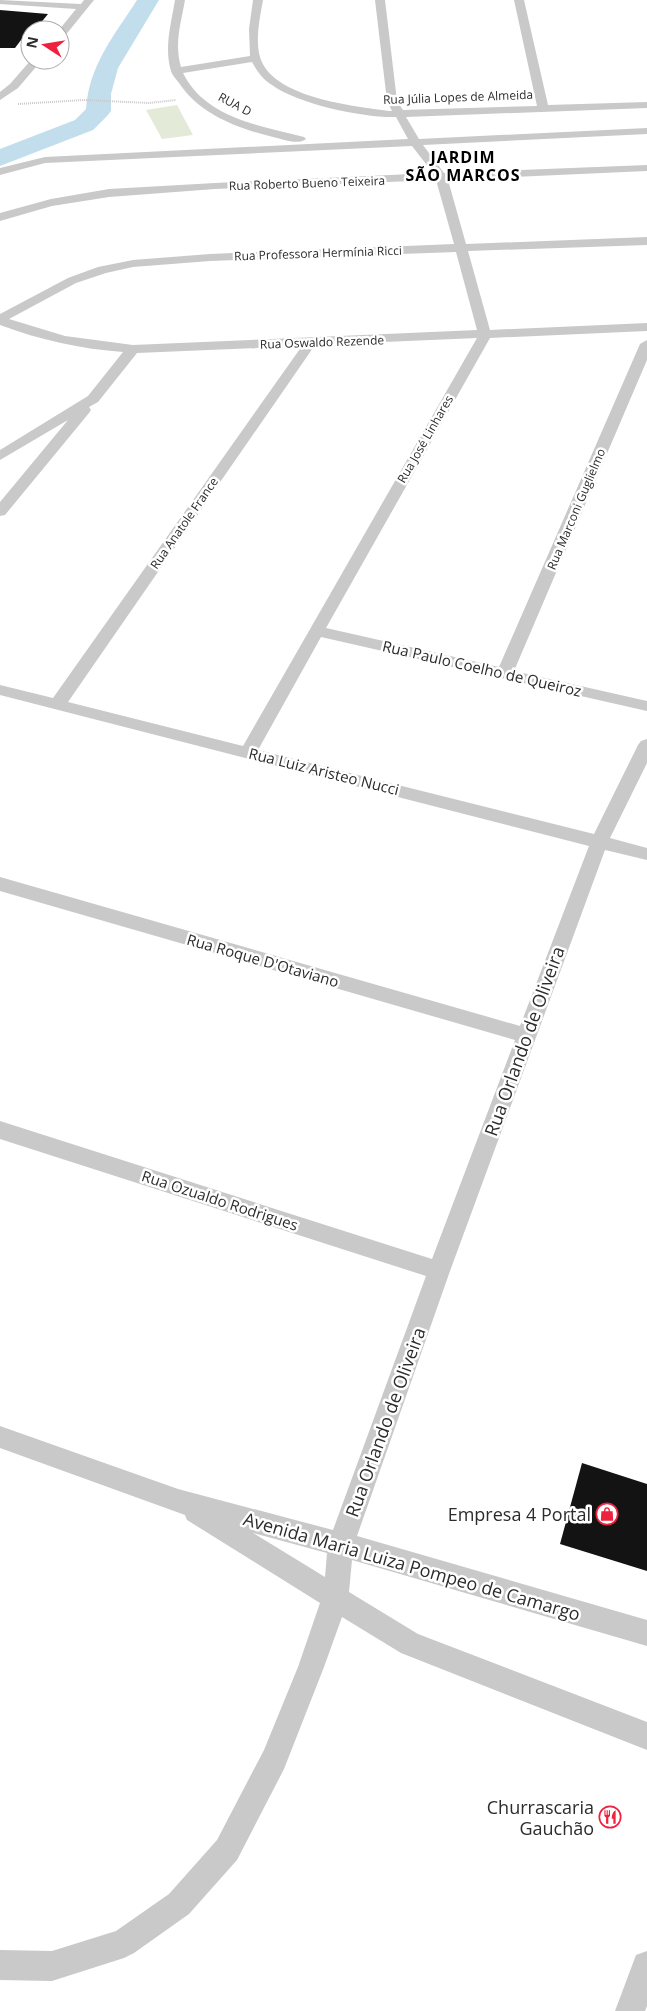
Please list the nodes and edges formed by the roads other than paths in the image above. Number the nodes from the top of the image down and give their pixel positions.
1 (180, 0) edge
2 (258, 0) edge
3 (380, 0) edge
4 (519, 0) edge
5 (0, 1) edge
6 (86, 4) edge
7 (70, 22) edge
8 (255, 58) junction
9 (29, 70) edge
10 (176, 71) junction
11 (3, 81) dead end
12 (14, 86) junction
13 (0, 97) edge
14 (647, 105) edge
15 (543, 108) junction
16 (400, 114) junction
17 (642, 120) edge
18 (416, 143) junction
19 (366, 145) junction
20 (647, 168) edge
21 (0, 172) edge
22 (441, 177) junction
23 (0, 217) edge
24 (647, 241) edge
25 (462, 248) junction
26 (0, 319) edge
27 (647, 327) edge
28 (484, 334) junction
29 (311, 342) junction
30 (647, 344) edge
31 (133, 349) junction
32 (93, 399) junction
33 (0, 456) edge
34 (0, 485) edge
35 (19, 490) junction
36 (0, 512) edge
37 (316, 631) junction
38 (505, 674) junction
39 (0, 690) edge
40 (58, 704) junction
41 (647, 706) edge
42 (647, 745) edge
43 (248, 752) junction
44 (599, 842) junction
45 (647, 854) edge
46 (0, 884) edge
47 (526, 1035) junction
48 (0, 1130) edge
49 (439, 1271) junction
50 (0, 1437) edge
51 (178, 1501) junction
52 (341, 1544) junction
53 (334, 1599) junction
54 (647, 1633) edge
55 (647, 1736) edge
56 (0, 1965) edge
57 (647, 1966) edge
58 (630, 2011) edge

1 - 10 street
2 - 8 street
3 - 16 street
4 - 15 street
5 - 6 street
6 - 7 street
8 - 10 street
8 - 16 street, Rua Júlia Lopes de Almeida
9 - 12 street
10 - 19 street, RUA D
11 - 12 street
12 - 13 street
14 - 17 street, Rua Júlia Lopes de Almeida
15 - 16 street, Rua Júlia Lopes de Almeida
15 - 17 street, Rua Júlia Lopes de Almeida
16 - 18 street
17 - 18 street
18 - 19 street
18 - 22 street
19 - 21 street
20 - 22 street, Rua Roberto Bueno Teixeira
22 - 23 street, Rua Roberto Bueno Teixeira
22 - 25 street
24 - 25 street, Rua Professora Hermínia Ricci
25 - 26 street, Rua Professora Hermínia Ricci
25 - 28 street
26 - 31 street, Rua Oswaldo Rezende
27 - 28 street, Rua Oswaldo Rezende
28 - 29 street, Rua Oswaldo Rezende
28 - 37 street, Rua José Linhares
29 - 31 street, Rua Oswaldo Rezende
29 - 40 street, Rua Anatole France
30 - 38 street, Rua Marconi Guglielmo
31 - 32 street
32 - 33 street
32 - 35 street
34 - 35 street
35 - 36 street
37 - 38 street, Rua Paulo Coelho de Queiroz
37 - 43 street, Rua José Linhares
38 - 41 street, Rua Paulo Coelho de Queiroz
39 - 40 street, Rua Luiz Aristeo Nucci
40 - 43 street, Rua Luiz Aristeo Nucci
42 - 44 street, Rua Orlando de Oliveira
43 - 44 street, Rua Luiz Aristeo Nucci
44 - 45 street, Rua Luiz Aristeo Nucci
44 - 47 street, Rua Orlando de Oliveira
46 - 47 street, Rua Roque D'Otaviano
47 - 49 street, Rua Orlando de Oliveira
48 - 49 street, Rua Ozualdo Rodrigues
49 - 52 street, Rua Orlando de Oliveira
50 - 51 street, Avenida Maria Luiza Pompeo de Camargo
51 - 52 street, Avenida Maria Luiza Pompeo de Camargo
51 - 53 street, Avenida Maria Luiza Pompeo de Camargo
52 - 53 street, Rua Orlando de Oliveira
52 - 54 street, Avenida Maria Luiza Pompeo de Camargo
53 - 55 street, Avenida Maria Luiza Pompeo de Camargo
53 - 56 street, Rua Orlando de Oliveira
57 - 58 street

